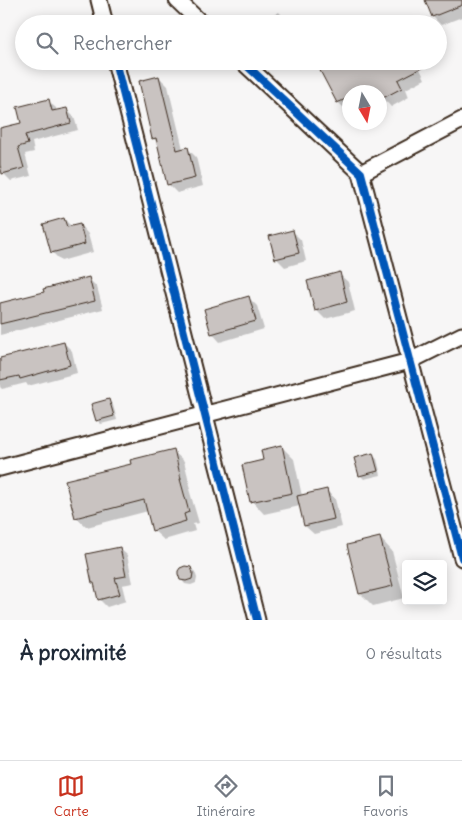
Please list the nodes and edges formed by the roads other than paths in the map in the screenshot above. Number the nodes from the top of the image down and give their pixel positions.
1 (99, 0) edge
2 (177, 0) edge
3 (103, 15) edge
4 (193, 15) edge
5 (117, 70) edge
6 (252, 70) edge
7 (462, 120) edge
8 (361, 173) junction
9 (462, 335) edge
10 (410, 361) junction
11 (205, 414) junction
12 (0, 468) edge
13 (462, 558) edge
14 (257, 620) edge

1 - 3 street
2 - 4 street
5 - 11 street
6 - 8 street
7 - 8 street
8 - 10 street
9 - 10 street
10 - 11 street
10 - 13 street
11 - 12 street
11 - 14 street

